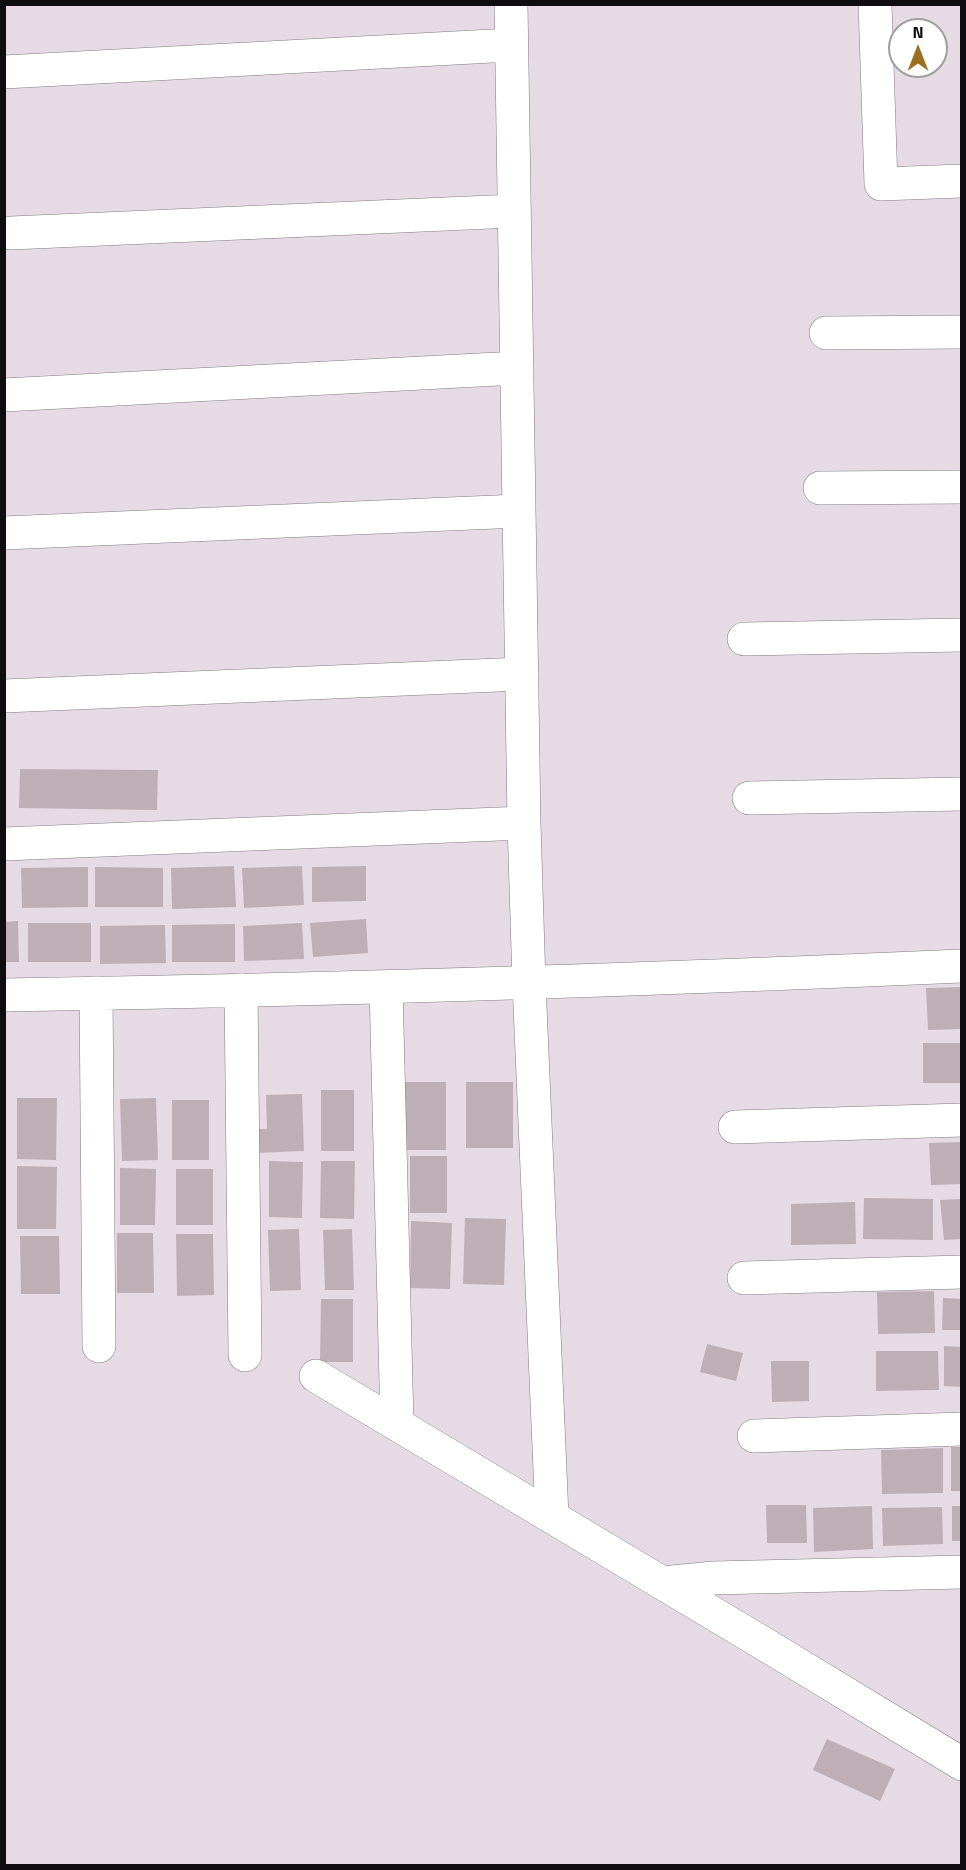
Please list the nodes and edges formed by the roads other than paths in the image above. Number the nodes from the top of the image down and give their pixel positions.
1 (511, 4) edge
2 (875, 4) edge
3 (511, 45) junction
4 (4, 72) edge
5 (962, 180) edge
6 (514, 211) junction
7 (11, 233) dead end
8 (962, 332) edge
9 (826, 333) dead end
10 (517, 368) junction
11 (4, 395) edge
12 (962, 487) edge
13 (820, 488) dead end
14 (519, 512) junction
15 (4, 533) edge
16 (962, 635) edge
17 (744, 639) dead end
18 (522, 674) junction
19 (4, 696) edge
20 (962, 794) edge
21 (749, 798) dead end
22 (524, 823) junction
23 (4, 844) edge
24 (962, 966) edge
25 (529, 983) junction
26 (386, 987) junction
27 (241, 990) junction
28 (96, 993) junction
29 (4, 995) edge
30 (962, 1120) edge
31 (735, 1126) dead end
32 (962, 1272) edge
33 (744, 1278) dead end
34 (99, 1346) dead end
35 (245, 1355) dead end
36 (316, 1376) dead end
37 (397, 1424) junction
38 (962, 1429) edge
39 (754, 1436) dead end
40 (552, 1517) junction
41 (962, 1572) edge
42 (662, 1583) junction
43 (962, 1764) edge

1 - 3 street
2 - 5 street
3 - 4 street
3 - 6 street
6 - 7 street
6 - 10 street
8 - 9 street
10 - 11 street
10 - 14 street
12 - 13 street
14 - 15 street
14 - 18 street
16 - 17 street
18 - 19 street
18 - 22 street
20 - 21 street
22 - 23 street
22 - 25 street
24 - 25 street
25 - 26 street
25 - 40 street
26 - 27 street
26 - 37 street
27 - 28 street
27 - 35 street
28 - 29 street
28 - 34 street
30 - 31 street
32 - 33 street
36 - 37 street
37 - 40 street
38 - 39 street
40 - 42 street
41 - 42 street
42 - 43 street

